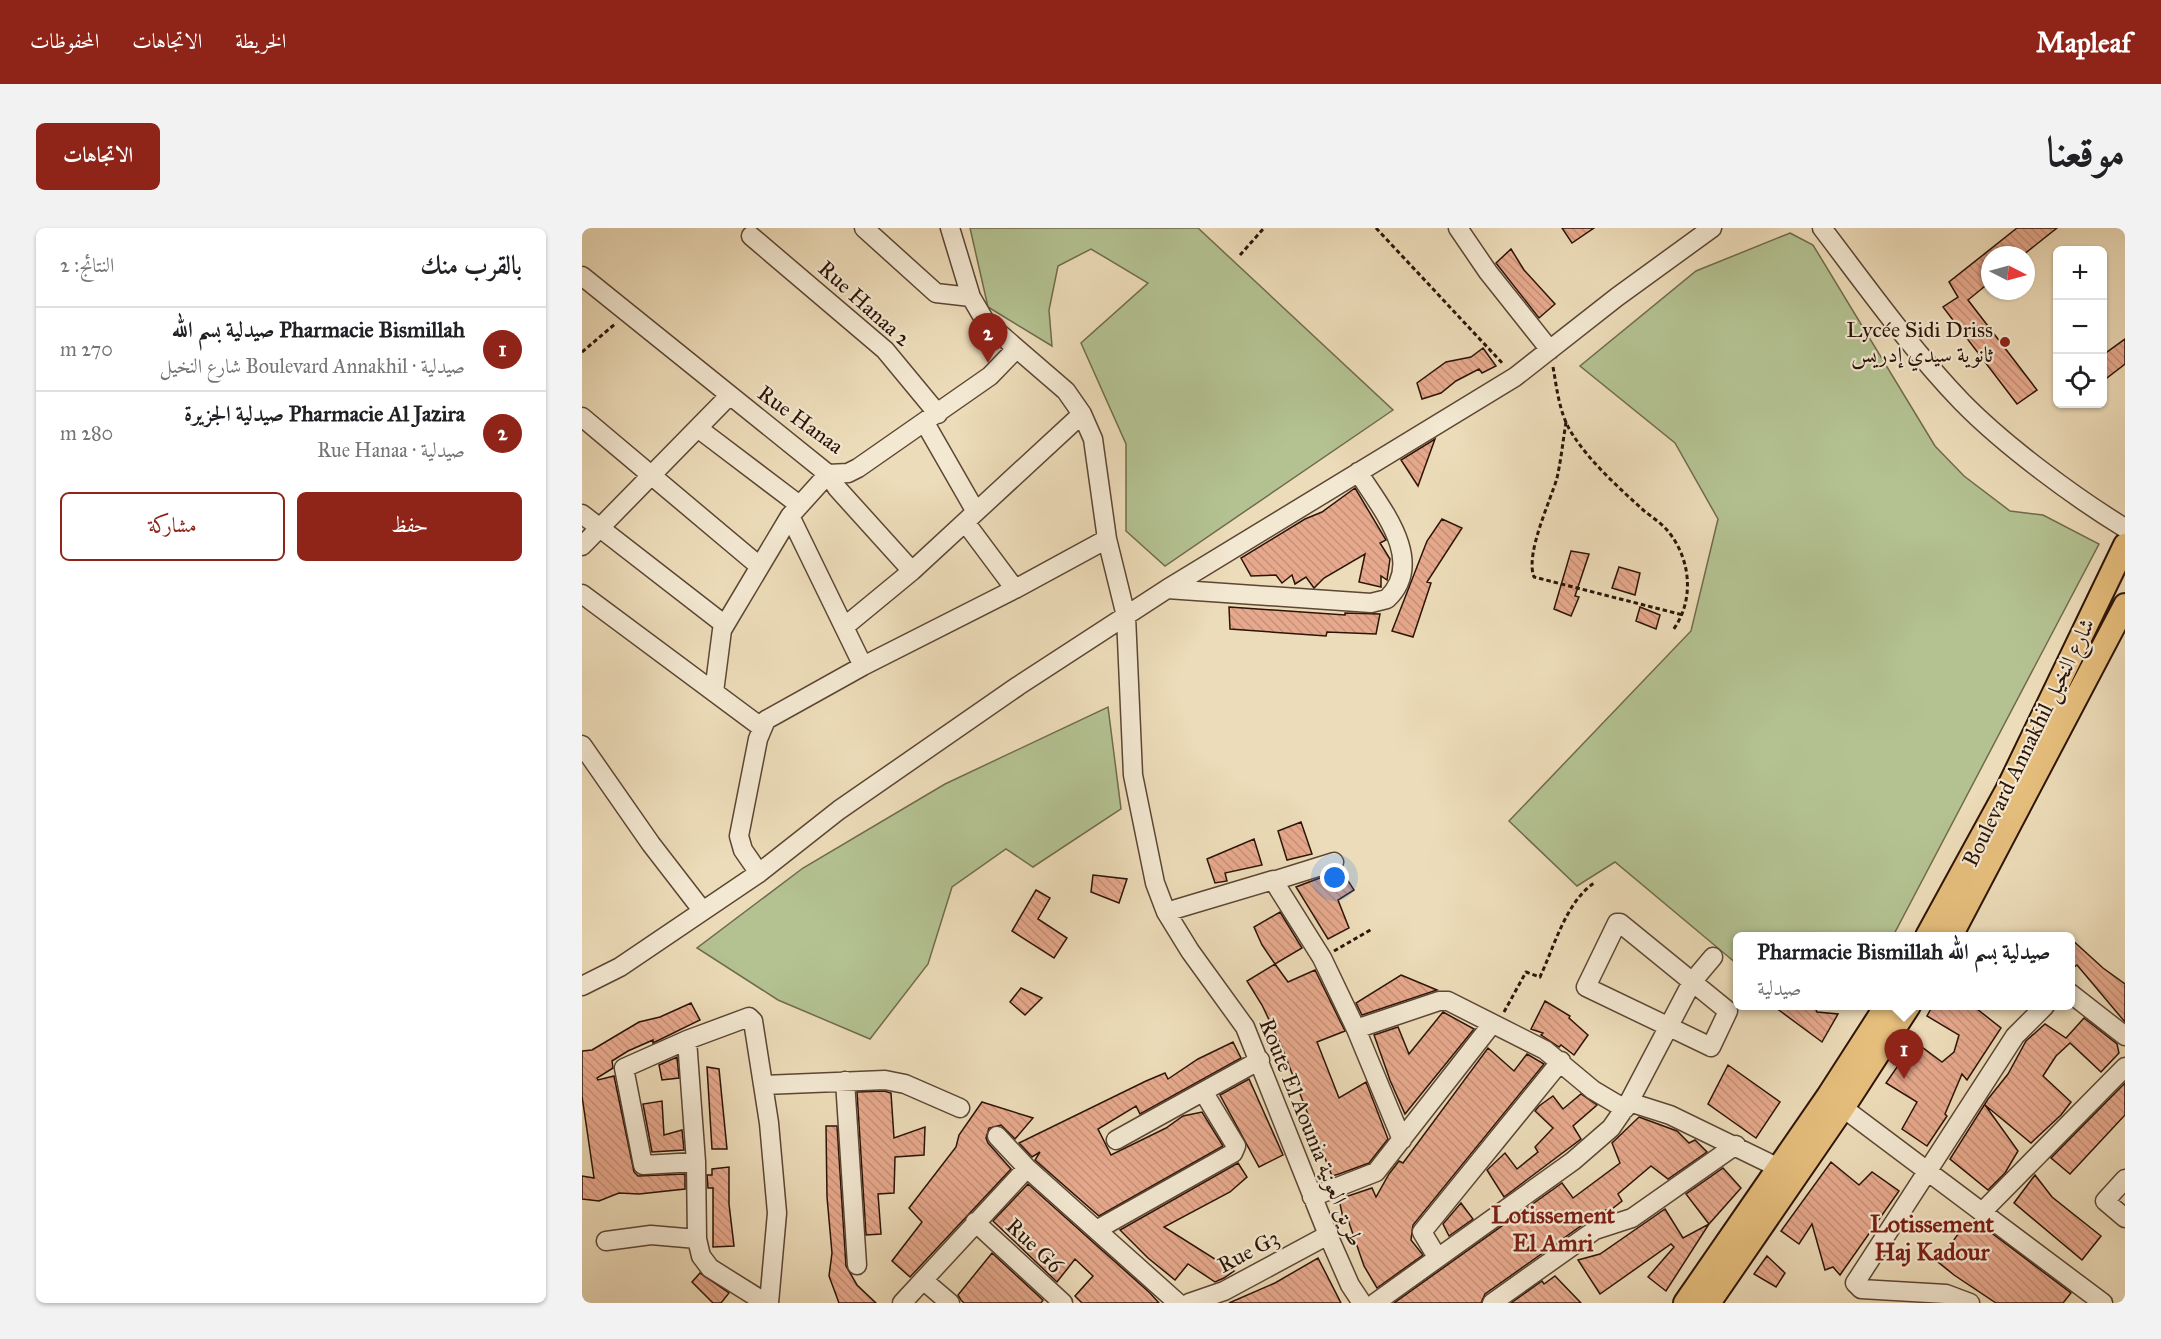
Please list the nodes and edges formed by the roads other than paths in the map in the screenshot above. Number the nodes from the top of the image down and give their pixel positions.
1 (864, 228) edge
2 (950, 228) edge
3 (1458, 228) edge
4 (1712, 228) edge
5 (1822, 228) edge
6 (751, 236) dead end
7 (582, 276) edge
8 (971, 297) junction
9 (1016, 349) junction
10 (1550, 350) junction
11 (729, 396) junction
12 (1082, 414) junction
13 (582, 417) edge
14 (931, 418) junction
15 (699, 429) junction
16 (1358, 472) junction
17 (828, 474) junction
18 (651, 478) junction
19 (794, 510) junction
20 (582, 514) edge
21 (970, 517) junction
22 (2125, 528) edge
23 (600, 530) junction
24 (1107, 539) junction
25 (2125, 545) edge
26 (582, 546) edge
27 (758, 565) junction
28 (912, 571) junction
29 (1015, 589) junction
30 (1167, 589) junction
31 (582, 594) edge
32 (2125, 605) edge
33 (1125, 616) junction
34 (725, 624) junction
35 (844, 627) junction
36 (862, 666) junction
37 (714, 692) junction
38 (761, 727) junction
39 (582, 745) edge
40 (1334, 862) dead end
41 (759, 873) junction
42 (1273, 881) junction
43 (702, 910) junction
44 (1166, 912) junction
45 (1929, 932) edge
46 (1953, 932) edge
47 (1713, 957) dead end
48 (1692, 982) junction
49 (582, 986) edge
50 (2075, 997) edge
51 (1883, 1010) edge
52 (1905, 1010) edge
53 (2040, 1010) edge
54 (1492, 1024) junction
55 (1668, 1028) junction
56 (1356, 1029) junction
57 (2125, 1036) edge
58 (687, 1040) junction
59 (1260, 1060) junction
60 (1561, 1061) junction
61 (2125, 1066) edge
62 (845, 1081) junction
63 (764, 1085) junction
64 (1204, 1093) junction
65 (1836, 1102) junction
66 (1627, 1106) junction
67 (960, 1108) dead end
68 (997, 1136) dead end
69 (1116, 1140) dead end
70 (1402, 1140) junction
71 (1736, 1145) junction
72 (696, 1162) junction
73 (1027, 1168) junction
74 (1779, 1168) junction
75 (1926, 1171) junction
76 (2125, 1179) edge
77 (1312, 1197) junction
78 (1983, 1211) junction
79 (2125, 1218) edge
80 (975, 1222) junction
81 (1098, 1228) junction
82 (1328, 1236) junction
83 (697, 1239) junction
84 (606, 1241) dead end
85 (1437, 1257) junction
86 (857, 1265) dead end
87 (923, 1280) junction
88 (768, 1303) edge
89 (902, 1303) edge
90 (950, 1303) edge
91 (1062, 1303) edge
92 (1178, 1303) edge
93 (1189, 1303) edge
94 (1362, 1303) edge
95 (1375, 1303) edge
96 (1492, 1303) edge
97 (1685, 1303) edge
98 (1709, 1303) edge
99 (1970, 1303) edge
100 (2103, 1303) edge

1 - 8 street
2 - 8 street, Route El Aounia طريق العونية
3 - 10 street
4 - 10 street
5 - 22 street
6 - 14 street, Rue Hanaa 2
7 - 11 street
8 - 9 street, Route El Aounia طريق العونية
9 - 12 street, Route El Aounia طريق العونية
9 - 14 street, Rue Hanaa
10 - 16 street
11 - 15 street, Rue Hanaa
11 - 17 street, Rue Hanaa
12 - 21 street
12 - 24 street, Route El Aounia طريق العونية
13 - 18 street
14 - 17 street, Rue Hanaa
14 - 21 street, Rue Hanaa 2
15 - 18 street, Rue Hanaa
15 - 19 street
16 - 30 street
16 - 30 street
17 - 19 street
17 - 28 street
18 - 23 street, Rue Hanaa
18 - 27 street
19 - 27 street
19 - 35 street
20 - 23 street
21 - 28 street
21 - 29 street, Rue Hanaa 2
23 - 26 street, Rue Hanaa
23 - 34 street
24 - 29 street
24 - 33 street, Route El Aounia طريق العونية
25 - 45 main road, Boulevard Annakhil شارع النخيل
27 - 34 street
28 - 35 street
29 - 36 street
30 - 33 street
31 - 37 street
32 - 46 main road, Boulevard Annakhil شارع النخيل
33 - 41 street
33 - 44 street, Route El Aounia طريق العونية
34 - 37 street
35 - 36 street
36 - 38 street
37 - 38 street
38 - 41 street
39 - 43 street
40 - 42 street
41 - 43 street
42 - 44 street
42 - 56 street
43 - 49 street
44 - 59 street, Route El Aounia طريق العونية
47 - 48 street
48 - 55 street
48 - 55 street
48 - 55 street
50 - 57 street
51 - 65 main road
52 - 65 main road
53 - 75 street
54 - 56 street
54 - 60 street
54 - 70 street
55 - 66 street
56 - 70 street
58 - 63 street
58 - 72 street
58 - 72 street
59 - 64 street
59 - 77 street, Route El Aounia طريق العونية
60 - 66 street
60 - 85 street
61 - 78 street
62 - 63 street
62 - 67 street
62 - 86 street
63 - 88 street
64 - 69 street
64 - 81 street
65 - 74 main road
65 - 75 street
65 - 98 main road
66 - 71 street
66 - 85 street
68 - 73 street
70 - 77 street
71 - 74 street
71 - 96 street
72 - 83 street
73 - 80 street
73 - 81 street
74 - 97 main road
75 - 78 street
75 - 99 street
76 - 79 street
77 - 82 street, Route El Aounia طريق العونية
78 - 100 street
80 - 87 street
80 - 91 street, Rue G6
81 - 92 street
82 - 93 street, Rue G3
82 - 94 street, Route El Aounia طريق العونية
83 - 84 street
83 - 88 street
85 - 95 street
87 - 89 street
87 - 90 street

